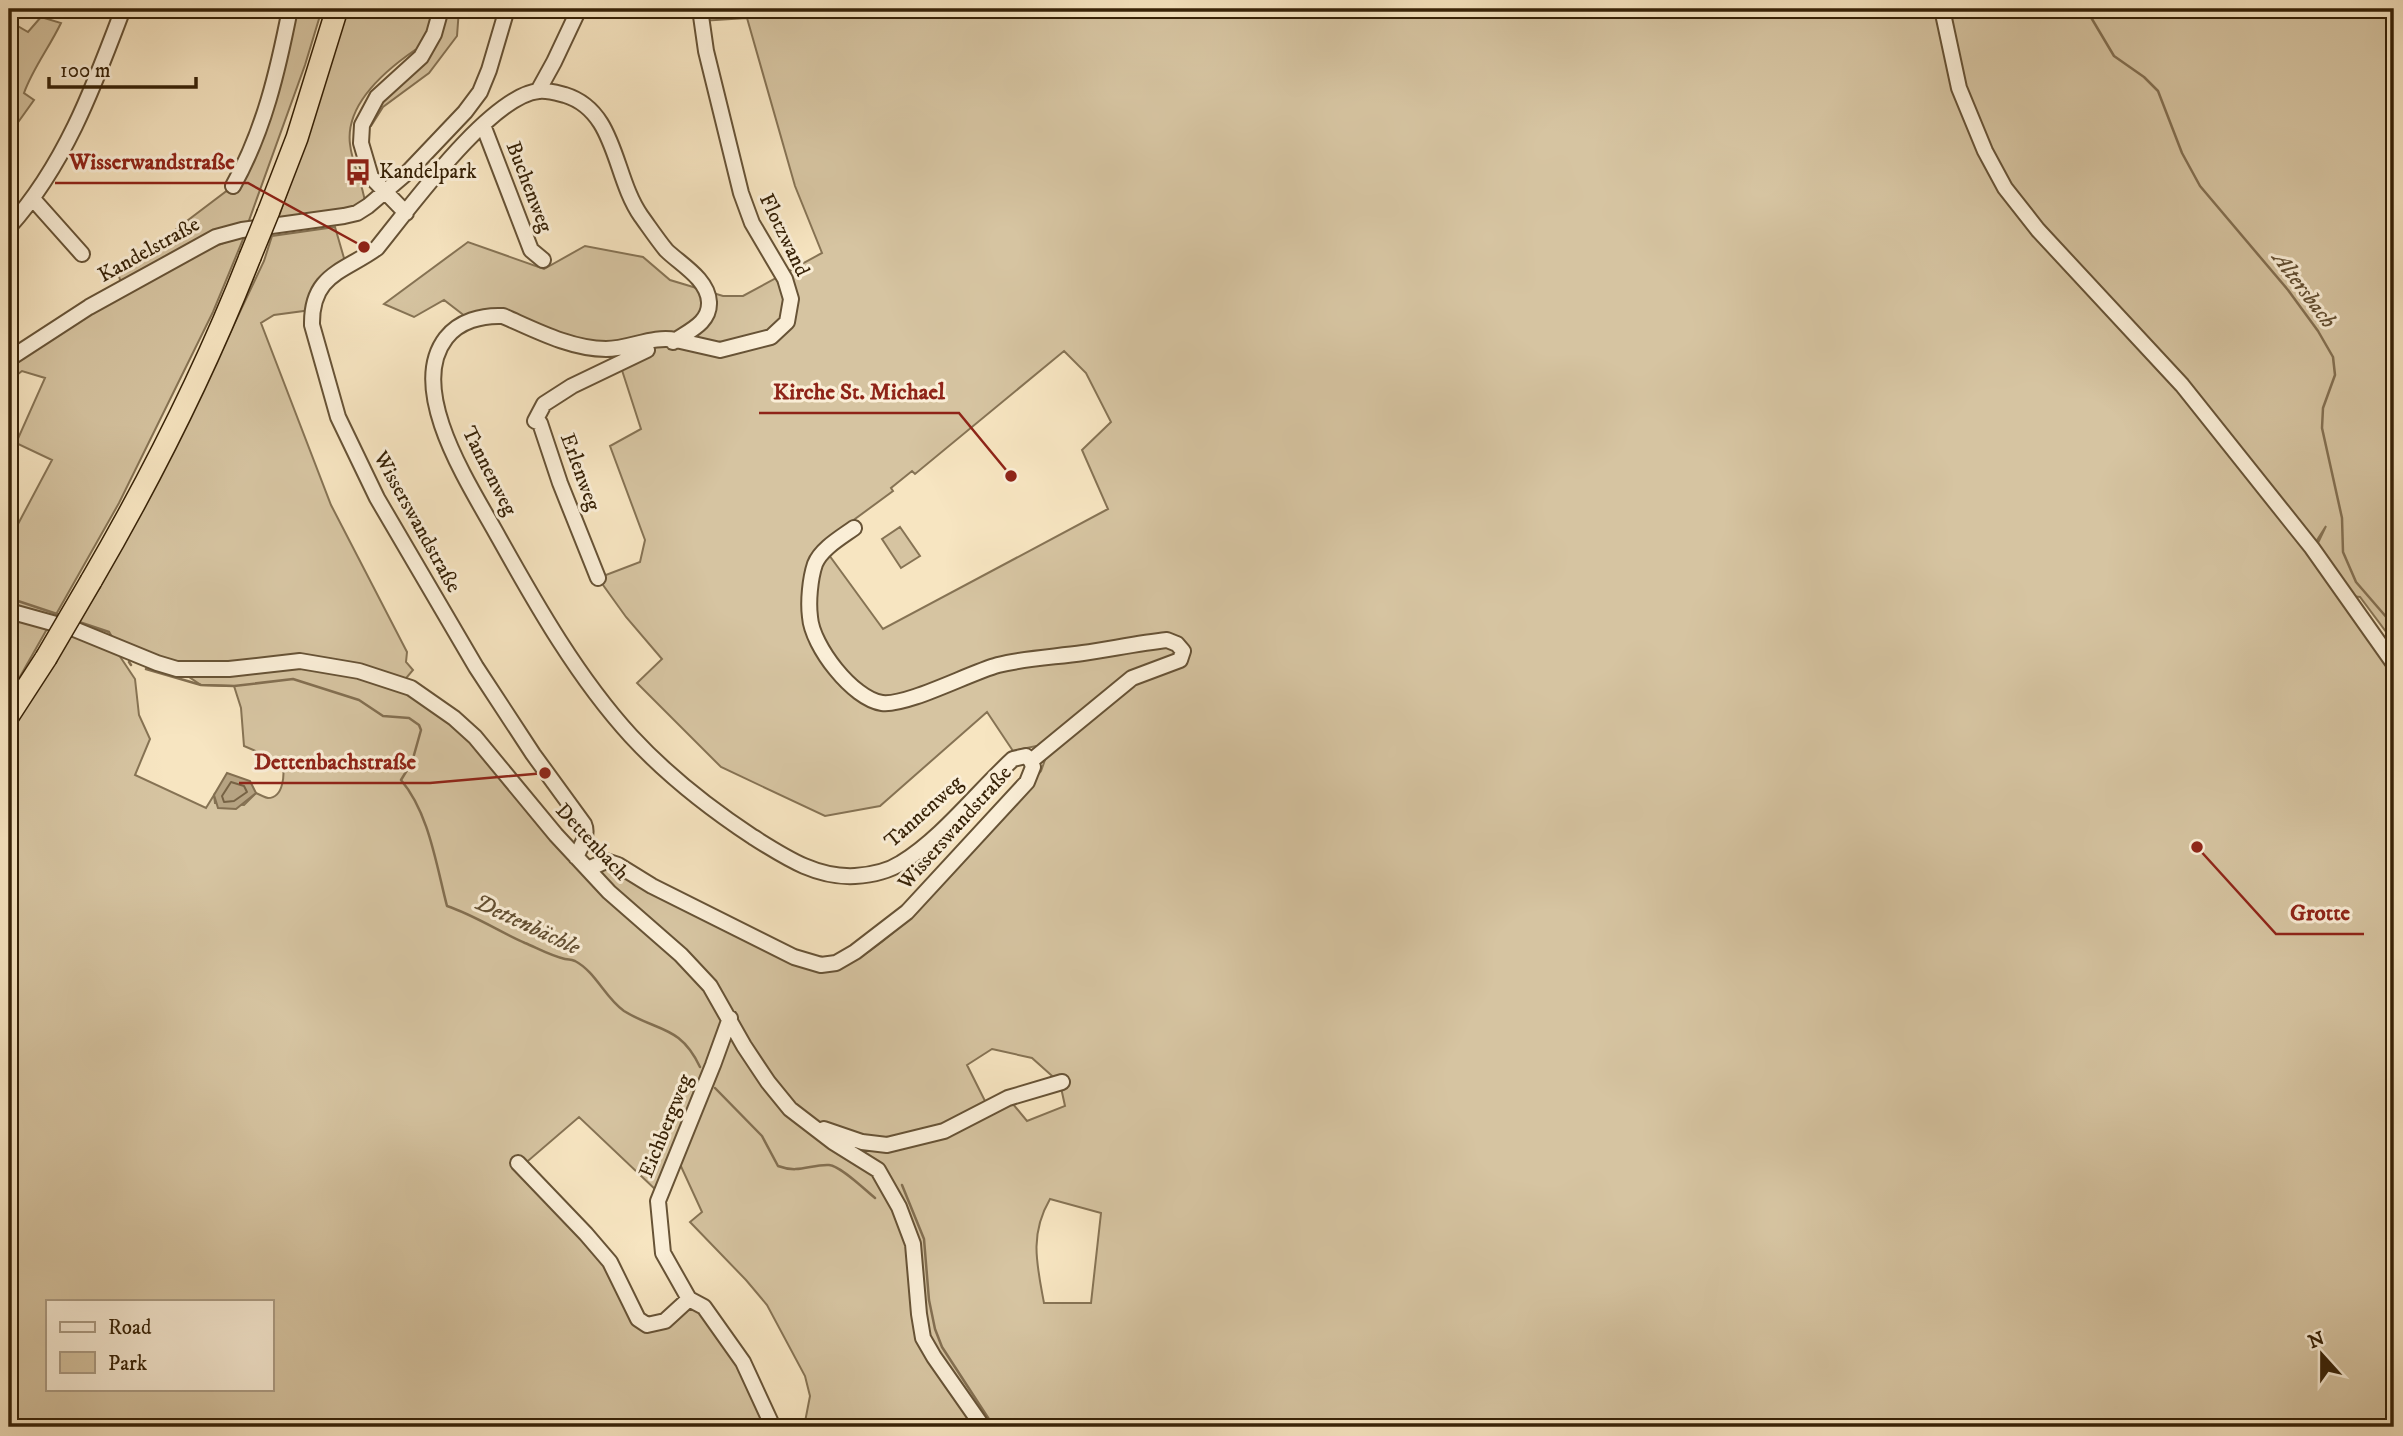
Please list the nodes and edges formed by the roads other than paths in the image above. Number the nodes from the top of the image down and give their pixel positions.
1 (123, 9) edge
2 (290, 9) edge
3 (337, 9) edge
4 (441, 9) edge
5 (507, 9) edge
6 (579, 9) edge
7 (700, 9) edge
8 (1942, 9) edge
9 (538, 91) junction
10 (482, 125) junction
11 (233, 186) dead end
12 (383, 192) junction
13 (33, 199) junction
14 (406, 213) junction
15 (9, 227) edge
16 (82, 254) dead end
17 (542, 260) dead end
18 (676, 340) junction
19 (9, 359) edge
20 (853, 528) dead end
21 (598, 578) dead end
22 (9, 611) edge
23 (2394, 664) edge
24 (9, 715) edge
25 (1031, 761) junction
26 (576, 857) junction
27 (588, 869) junction
28 (730, 1018) junction
29 (1062, 1082) dead end
30 (809, 1124) junction
31 (518, 1163) dead end
32 (689, 1298) junction
33 (773, 1427) edge
34 (983, 1427) edge

1 - 13 street
2 - 11 street
3 - 24 highway, bridge
4 - 12 street
5 - 12 street, Kandelstraße
6 - 9 street
7 - 18 street, Flotzwand
8 - 23 street
9 - 10 street
9 - 18 street
10 - 14 street
10 - 17 street, Buchenweg
12 - 14 street
12 - 19 street, Kandelstraße
13 - 15 street
13 - 16 street
14 - 26 street, Wisserswandstraße
18 - 21 street, Erlenweg
18 - 25 street, Tannenweg
20 - 25 street, Wisserswandstraße
22 - 26 street, Dettenbach
25 - 27 street, Wisserswandstraße
26 - 27 street, Dettenbach
27 - 28 street, Dettenbach
28 - 30 street, Dettenbach
28 - 32 street, Eichbergweg
29 - 30 street, Dettenbach
30 - 34 street, Dettenbach
31 - 32 street
32 - 33 street, Eichbergweg

